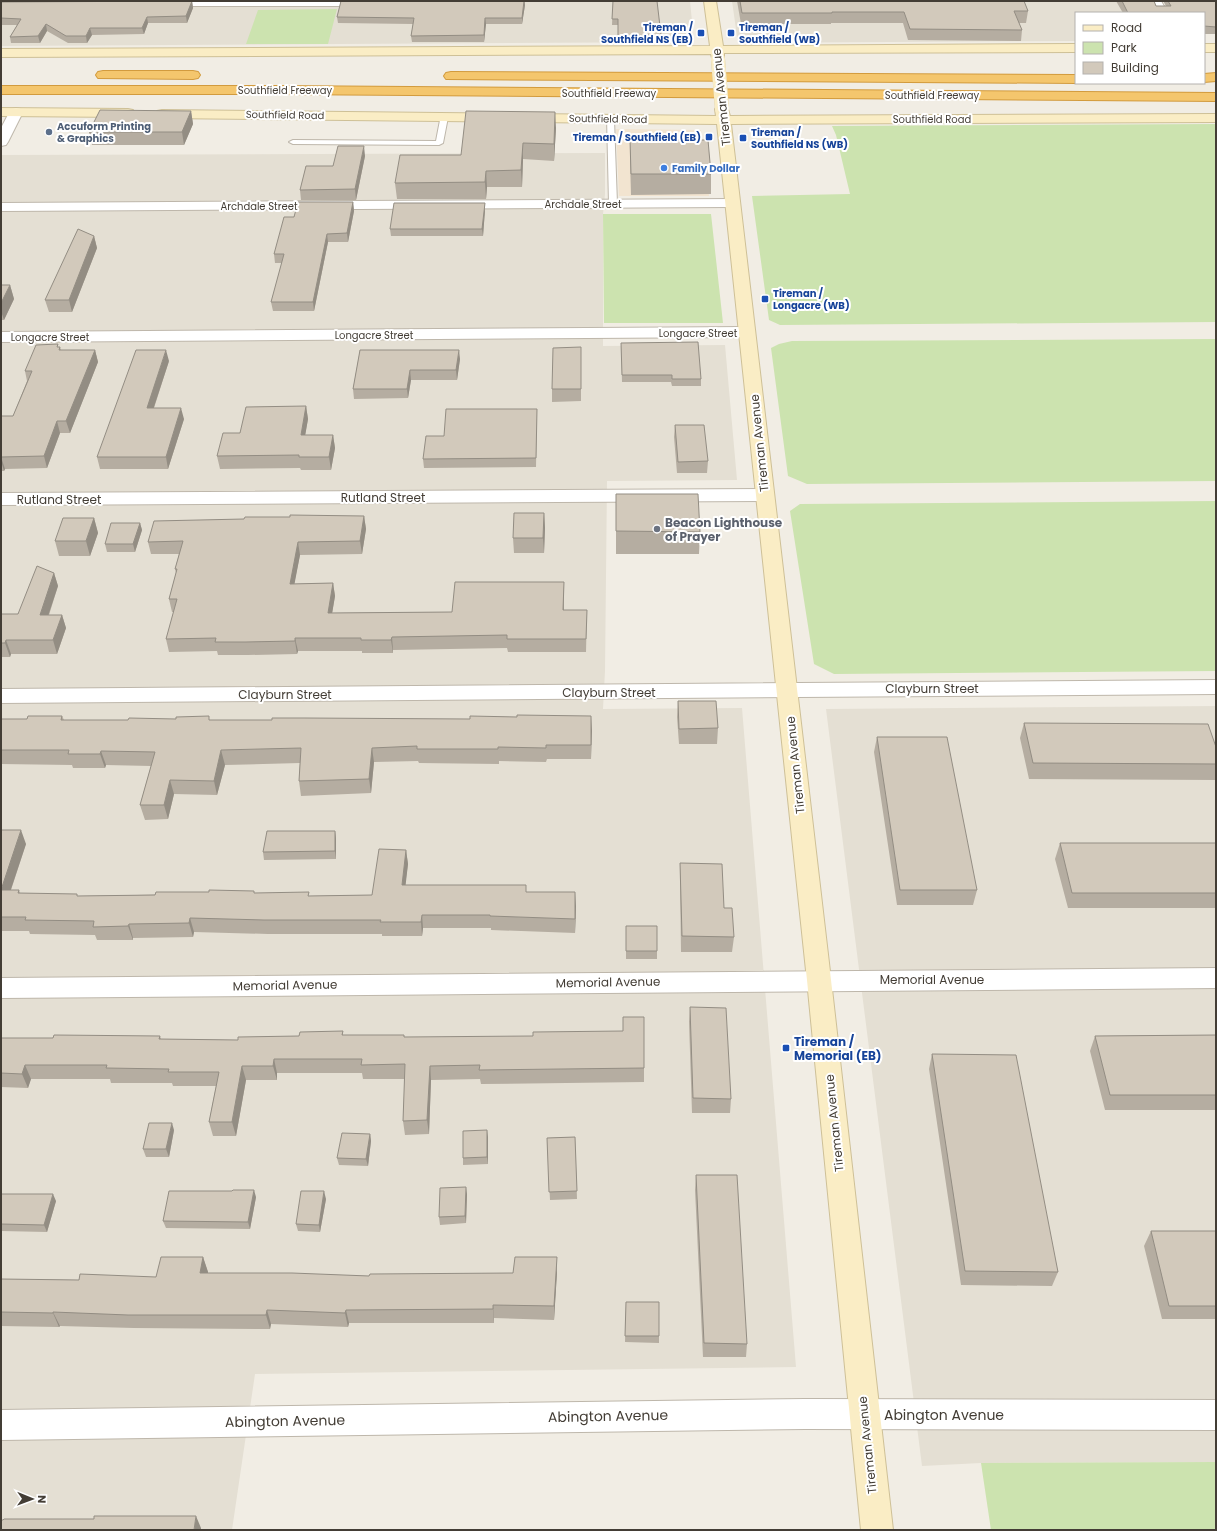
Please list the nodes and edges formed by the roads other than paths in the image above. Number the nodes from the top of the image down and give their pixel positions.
1 (710, 1) edge
2 (1155, 1) edge
3 (153, 2) edge
4 (385, 2) edge
5 (1161, 12) edge
6 (1075, 48) edge
7 (1205, 48) edge
8 (1216, 48) edge
9 (1, 53) edge
10 (717, 54) junction
11 (88, 75) dead end
12 (207, 75) dead end
13 (438, 76) dead end
14 (1075, 79) edge
15 (1205, 79) edge
16 (1216, 79) edge
17 (1, 90) edge
18 (1169, 97) junction
19 (1216, 97) edge
20 (1216, 101) edge
21 (1, 112) edge
22 (16, 112) junction
23 (723, 114) junction
24 (444, 117) junction
25 (1216, 118) edge
26 (610, 119) junction
27 (1, 142) edge
28 (293, 142) dead end
29 (733, 203) junction
30 (613, 204) junction
31 (1, 207) edge
32 (747, 332) junction
33 (1, 337) edge
34 (764, 495) junction
35 (1, 499) edge
36 (1216, 687) edge
37 (786, 688) junction
38 (1, 696) edge
39 (1216, 978) edge
40 (819, 980) junction
41 (1, 988) edge
42 (864, 1414) junction
43 (1216, 1415) edge
44 (1, 1425) edge
45 (877, 1530) edge

1 - 10 main road, Tireman Avenue
2 - 5 street
3 - 4 street
6 - 10 main road
7 - 8 main road
9 - 10 main road
10 - 23 main road, Tireman Avenue, bridge
11 - 12 highway
13 - 14 highway, Southfield Freeway
15 - 16 highway
17 - 18 highway, Southfield Freeway
18 - 19 highway, Southfield Freeway
18 - 20 highway
21 - 22 main road, Southfield Road
22 - 24 main road, Southfield Road
22 - 27 street
23 - 25 main road, Southfield Road
23 - 26 main road, Southfield Road
23 - 29 main road, Tireman Avenue
24 - 26 main road, Southfield Road
24 - 28 lane
26 - 30 lane
29 - 30 street, Archdale Street
29 - 32 main road, Tireman Avenue
30 - 31 street, Archdale Street
32 - 33 street, Longacre Street
32 - 34 main road, Tireman Avenue
34 - 35 street, Rutland Street
34 - 37 main road, Tireman Avenue
36 - 37 street, Clayburn Street
37 - 38 street, Clayburn Street
37 - 40 main road, Tireman Avenue
39 - 40 street, Memorial Avenue
40 - 41 street, Memorial Avenue
40 - 42 main road, Tireman Avenue
42 - 43 street, Abington Avenue
42 - 44 street, Abington Avenue
42 - 45 main road, Tireman Avenue

